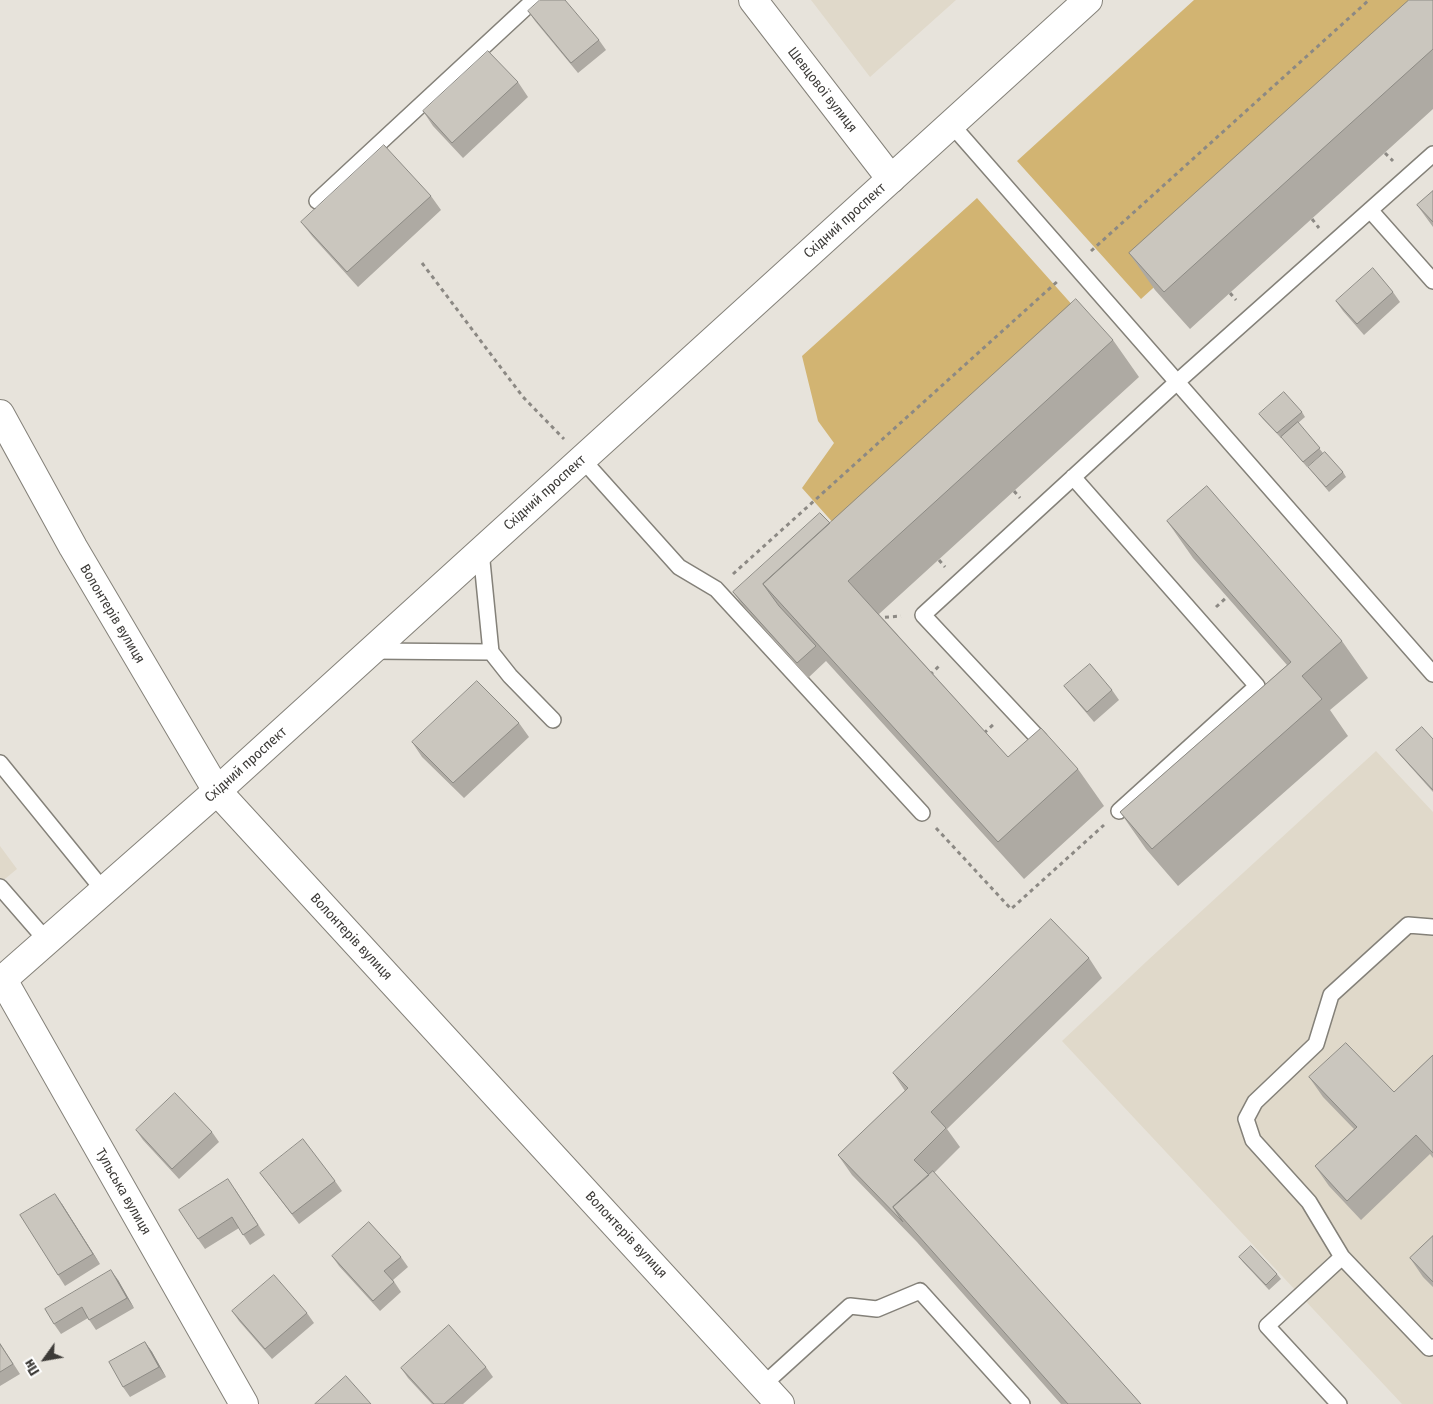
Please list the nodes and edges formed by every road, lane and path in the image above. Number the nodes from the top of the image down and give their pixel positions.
1 (534, 0) edge
2 (752, 0) edge
3 (1088, 0) edge
4 (1369, 0) edge
5 (951, 124) junction
6 (1433, 154) edge
7 (891, 179) junction
8 (317, 201) dead end
9 (1370, 210) junction
10 (422, 263) dead end
11 (1075, 265) junction
12 (1433, 281) edge
13 (1177, 382) junction
14 (0, 414) edge
15 (582, 459) junction
16 (1073, 477) junction
17 (481, 552) junction
18 (716, 589) junction
19 (372, 651) junction
20 (491, 652) junction
21 (1433, 674) edge
22 (553, 720) dead end
23 (1040, 740) edge
24 (0, 763) edge
25 (217, 791) junction
26 (1120, 811) joint
27 (922, 813) joint
28 (0, 887) edge
29 (104, 891) junction
30 (1433, 927) edge
31 (47, 941) junction
32 (1, 981) edge
33 (1342, 1257) junction
34 (1433, 1348) edge
35 (772, 1394) edge
36 (244, 1404) edge
37 (1022, 1404) edge
38 (1339, 1404) edge

1 - 8 lane
2 - 7 street, Шевцової вулиця
3 - 5 street, Східний проспект
4 - 11 path
5 - 7 street, Східний проспект
5 - 11 lane
6 - 9 lane
7 - 15 street, Східний проспект
9 - 12 lane
9 - 13 lane
10 - 15 path
11 - 13 lane
11 - 18 path
13 - 16 lane
13 - 21 lane
14 - 25 street, Волонтерів вулиця
15 - 17 street, Східний проспект
15 - 18 lane
16 - 23 lane
16 - 26 lane
17 - 19 street, Східний проспект
17 - 20 lane
18 - 27 lane
19 - 20 lane
19 - 25 street, Східний проспект
20 - 22 lane
24 - 29 lane
25 - 29 street, Східний проспект
25 - 35 street, Волонтерів вулиця
26 - 27 path
28 - 31 lane
29 - 31 street, Східний проспект
30 - 33 lane
31 - 32 street, Східний проспект
32 - 36 street, Тульська вулиця
33 - 34 lane
33 - 38 lane
35 - 37 lane

